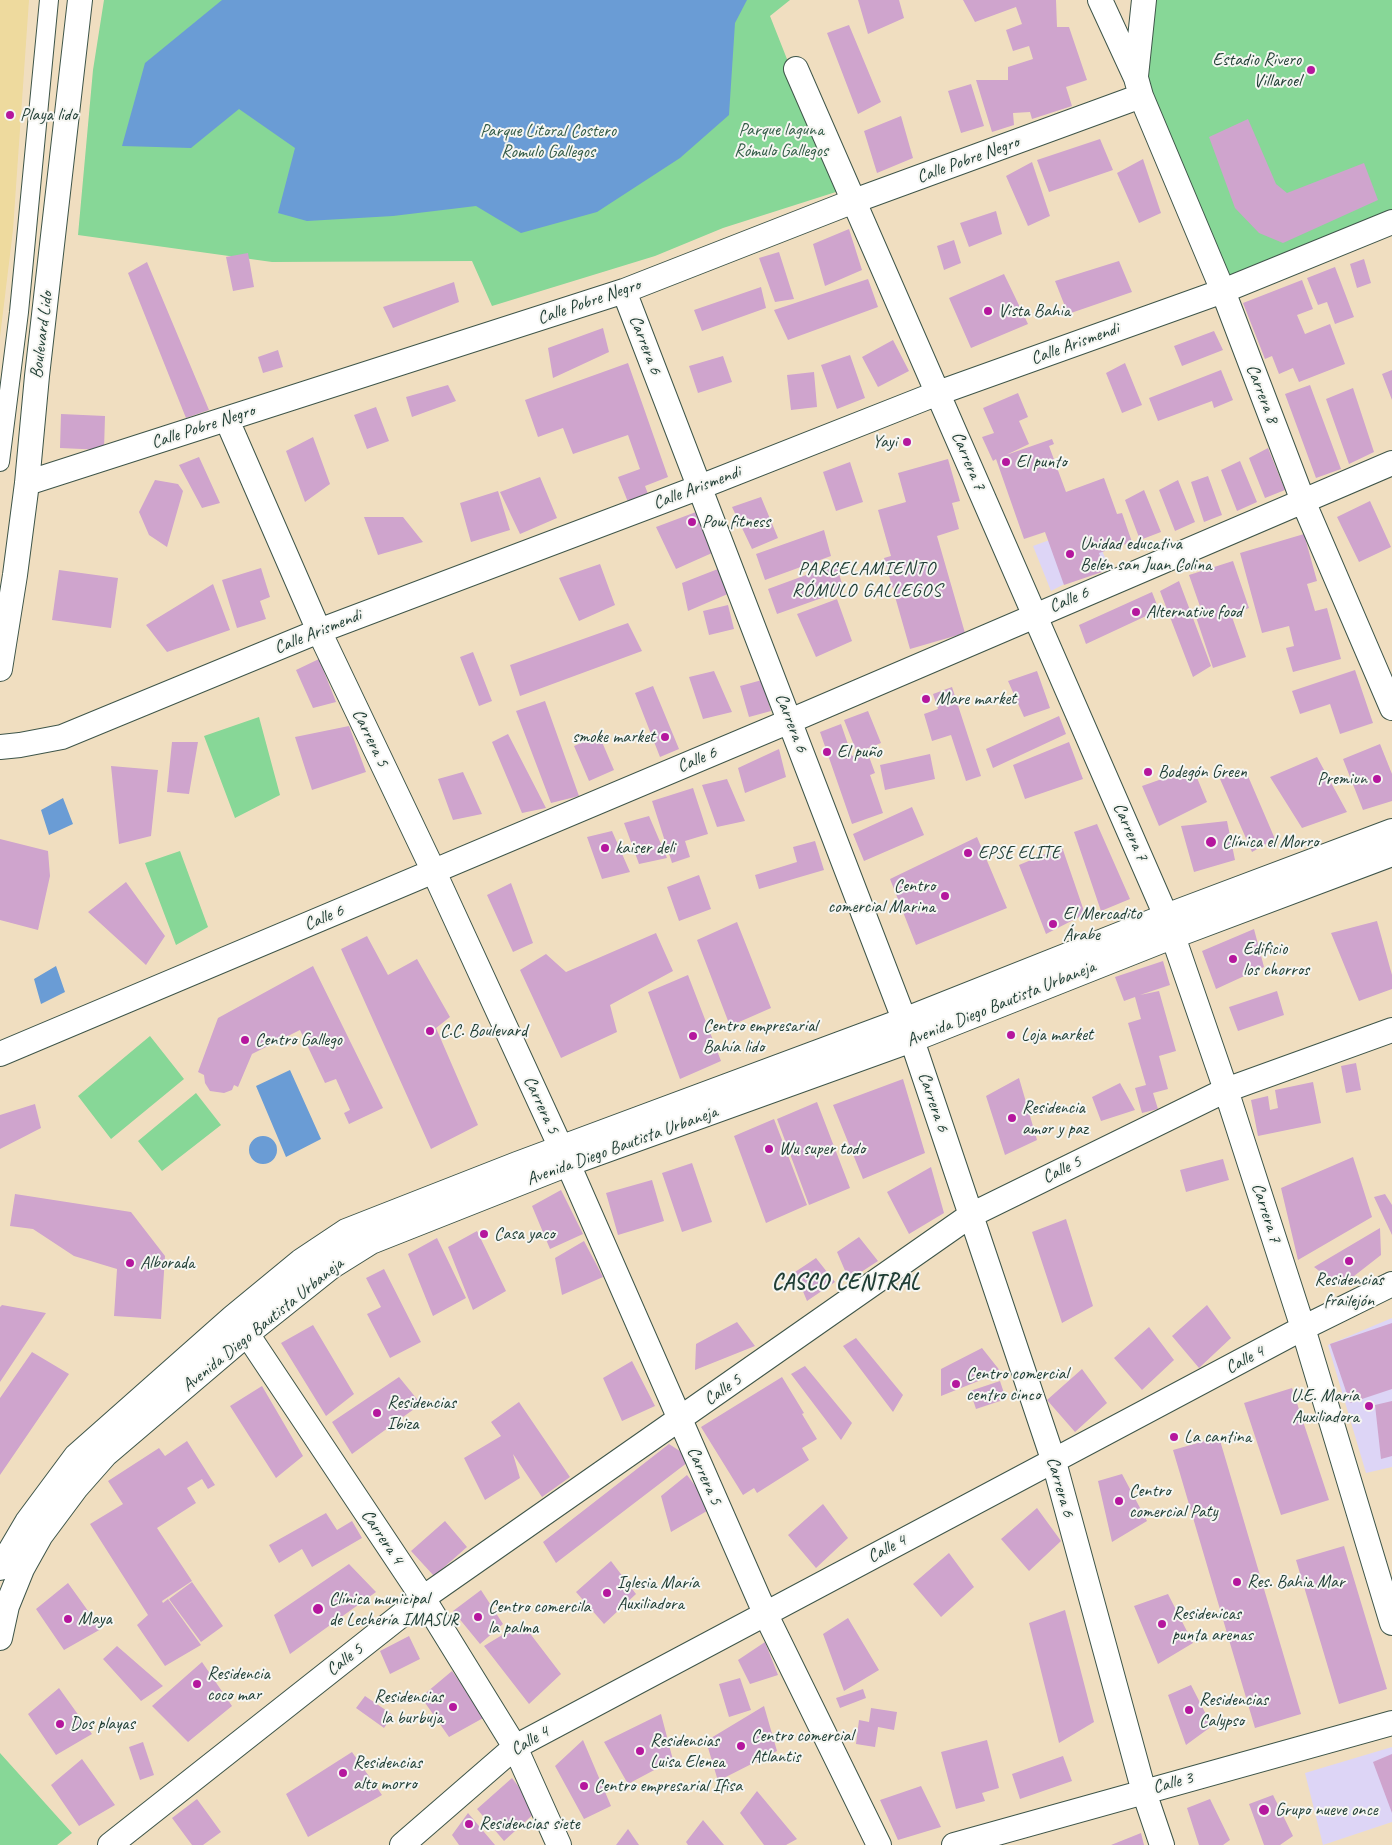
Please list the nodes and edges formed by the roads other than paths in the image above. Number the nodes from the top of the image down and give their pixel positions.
1 (49, 0) edge
2 (80, 0) edge
3 (1100, 0) edge
4 (1144, 0) edge
5 (796, 69) dead end
6 (1138, 87) junction
7 (854, 202) junction
8 (1392, 222) edge
9 (1223, 291) junction
10 (624, 292) junction
11 (938, 393) junction
12 (227, 420) junction
13 (0, 462) edge
14 (1392, 464) edge
15 (26, 482) junction
16 (700, 487) junction
17 (1304, 501) junction
18 (1034, 615) junction
19 (319, 631) junction
20 (0, 669) edge
21 (1392, 708) edge
22 (790, 721) junction
23 (0, 747) edge
24 (1392, 831) edge
25 (1392, 854) edge
26 (434, 872) junction
27 (1170, 926) junction
28 (908, 1030) junction
29 (1392, 1030) edge
30 (0, 1054) edge
31 (1226, 1090) junction
32 (565, 1156) junction
33 (971, 1215) junction
34 (1392, 1284) edge
35 (240, 1325) junction
36 (1303, 1328) junction
37 (680, 1420) junction
38 (1054, 1462) junction
39 (0, 1568) edge
40 (423, 1598) junction
41 (765, 1613) junction
42 (1392, 1623) edge
43 (0, 1638) edge
44 (1392, 1723) edge
45 (515, 1747) junction
46 (1144, 1792) junction
47 (110, 1845) edge
48 (402, 1845) edge
49 (558, 1845) edge
50 (879, 1845) edge
51 (954, 1845) edge
52 (1162, 1845) edge

1 - 13 street, Boulevard Lido
2 - 15 street, Boulevard Lido
3 - 6 street, Carrera 8
4 - 6 street, Carrera 8
5 - 7 street, Carrera 7
6 - 7 street, Calle Pobre Negro
6 - 9 street, Carrera 8
7 - 10 street, Calle Pobre Negro
7 - 11 street, Carrera 7
8 - 9 street, Calle Arismendi
9 - 11 street, Calle Arismendi
9 - 17 street, Carrera 8
10 - 12 street, Calle Pobre Negro
10 - 16 street, Carrera 6
11 - 16 street, Calle Arismendi
11 - 18 street, Carrera 7
12 - 15 street, Calle Pobre Negro
12 - 19 street, Carrera 5
14 - 17 street, Calle 6
15 - 20 street, Boulevard Lido
16 - 19 street, Calle Arismendi
16 - 22 street, Carrera 6
17 - 18 street, Calle 6
17 - 21 street, Carrera 8
18 - 22 street, Calle 6
18 - 27 street, Carrera 7
19 - 23 street, Calle Arismendi
19 - 26 street, Carrera 5
22 - 26 street, Calle 6
22 - 28 street, Carrera 6
24 - 27 street, Avenida Diego Bautista Urbaneja
25 - 27 street, Avenida Diego Bautista Urbaneja
26 - 30 street, Calle 6
26 - 32 street, Carrera 5
27 - 28 street, Avenida Diego Bautista Urbaneja
27 - 31 street, Carrera 7
28 - 32 street, Avenida Diego Bautista Urbaneja
28 - 33 street, Carrera 6
29 - 31 street, Calle 5
31 - 33 street, Calle 5
31 - 36 street, Carrera 7
32 - 35 street, Avenida Diego Bautista Urbaneja
32 - 37 street, Carrera 5
33 - 37 street, Calle 5
33 - 38 street, Carrera 6
34 - 36 street, Calle 4
35 - 39 street, Avenida Diego Bautista Urbaneja
35 - 40 street, Carrera 4
35 - 43 street, Avenida Diego Bautista Urbaneja
36 - 38 street, Calle 4
36 - 42 street, Carrera 7
37 - 40 street, Calle 5
37 - 41 street, Carrera 5
38 - 41 street, Calle 4
38 - 46 street, Carrera 6
40 - 45 street, Carrera 4
40 - 47 street, Calle 5
41 - 45 street, Calle 4
41 - 50 street, Carrera 5
44 - 46 street, Calle 3
45 - 48 street, Calle 4
45 - 49 street, Carrera 4
46 - 51 street, Calle 3
46 - 52 street, Carrera 6

